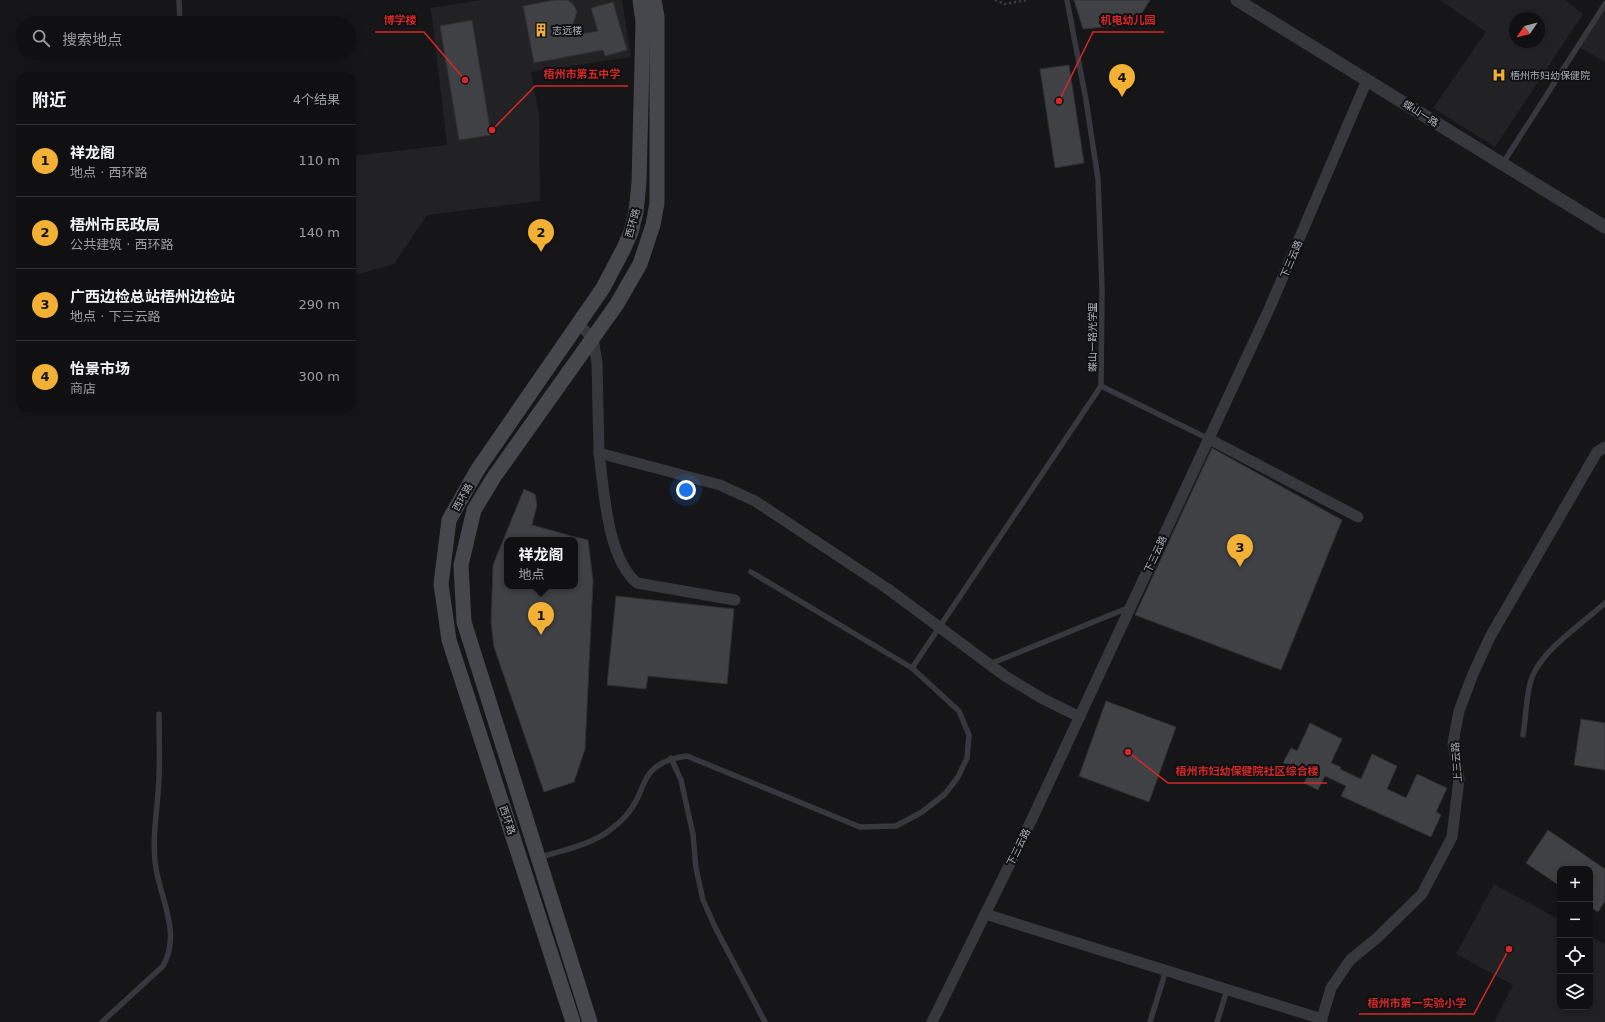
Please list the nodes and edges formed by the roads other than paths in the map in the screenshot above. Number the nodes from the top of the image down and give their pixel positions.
1 (178, 0) edge
2 (640, 0) edge
3 (654, 0) edge
4 (1067, 0) edge
5 (1237, 0) edge
6 (1605, 4) edge
7 (179, 16) edge
8 (1368, 80) junction
9 (1503, 164) junction
10 (1605, 227) edge
11 (579, 325) junction
12 (593, 338) junction
13 (1101, 386) junction
14 (1209, 439) junction
15 (1605, 447) edge
16 (599, 453) junction
17 (1358, 517) dead end
18 (751, 572) dead end
19 (735, 600) dead end
20 (1605, 603) edge
21 (1131, 606) junction
22 (939, 627) junction
23 (989, 664) junction
24 (912, 668) junction
25 (159, 714) dead end
26 (1080, 717) junction
27 (1523, 735) dead end
28 (671, 758) junction
29 (539, 858) junction
30 (985, 914) junction
31 (1166, 970) junction
32 (1227, 990) junction
33 (1321, 1020) edge
34 (102, 1022) edge
35 (573, 1022) edge
36 (590, 1022) edge
37 (765, 1022) edge
38 (932, 1022) edge
39 (1150, 1022) edge
40 (1217, 1022) edge

1 - 7 lane
2 - 11 main road, 西环路
3 - 12 main road, 西环路
4 - 13 lane, 蝶山一路光学里
5 - 8 street, 蝶山一路
6 - 9 lane
8 - 9 street, 蝶山一路
8 - 14 street, 下三云路
9 - 10 street, 蝶山一路
11 - 12 street
11 - 35 main road, 西环路
12 - 16 street
12 - 29 main road, 西环路
13 - 14 lane
13 - 22 lane, 蝶山一路光学里
14 - 17 street
14 - 21 street, 下三云路
15 - 33 street, 上三云路
16 - 19 street
16 - 22 street
18 - 24 lane
20 - 27 lane
21 - 23 lane
21 - 26 street, 下三云路
22 - 23 street
22 - 24 lane, 蝶山一路光学里
23 - 26 street
24 - 28 lane
25 - 34 lane
26 - 30 street, 下三云路
28 - 29 lane
28 - 37 lane
29 - 36 main road, 西环路
30 - 31 street
30 - 38 street, 下三云路
31 - 32 street
31 - 39 lane
32 - 33 street
32 - 40 lane

